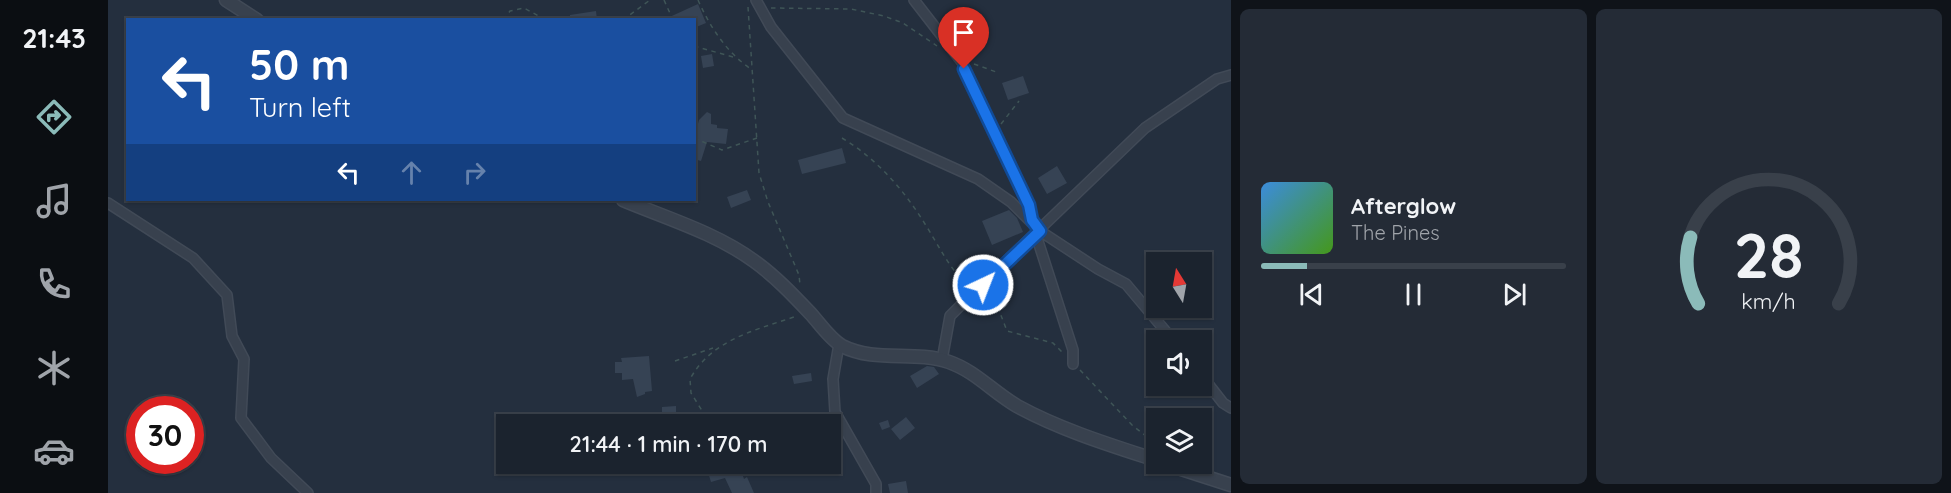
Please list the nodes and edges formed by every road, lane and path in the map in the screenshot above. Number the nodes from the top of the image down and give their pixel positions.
1 (226, 0) edge
2 (650, 0) edge
3 (664, 0) edge
4 (698, 0) edge
5 (748, 0) edge
6 (914, 0) edge
7 (757, 4) edge
8 (254, 18) edge
9 (505, 18) edge
10 (542, 18) edge
11 (626, 18) edge
12 (673, 18) edge
13 (696, 47) edge
14 (938, 47) dead end
15 (734, 57) junction
16 (962, 62) junction
17 (752, 70) junction
18 (999, 73) dead end
19 (1231, 75) edge
20 (1019, 101) dead end
21 (998, 136) junction
22 (757, 138) junction
23 (842, 138) dead end
24 (696, 139) edge
25 (625, 201) edge
26 (108, 203) edge
27 (1032, 220) junction
28 (1038, 233) junction
29 (974, 292) junction
30 (805, 308) junction
31 (1165, 330) edge
32 (839, 344) junction
33 (717, 348) junction
34 (942, 360) junction
35 (675, 361) dead end
36 (1073, 364) junction
37 (1212, 387) edge
38 (1231, 408) edge
39 (704, 414) edge
40 (1146, 436) edge
41 (1146, 457) edge
42 (1197, 474) edge
43 (1231, 485) edge
44 (308, 493) edge
45 (876, 493) edge

1 - 8 street
2 - 11 path
3 - 12 path
4 - 15 path
5 - 17 path
6 - 16 street
7 - 14 path
7 - 27 street
9 - 10 path
13 - 15 path
15 - 17 path
16 - 18 path
16 - 21 street
17 - 22 path
19 - 28 street
20 - 21 path
21 - 27 street
22 - 24 path
22 - 30 path
23 - 29 path
25 - 30 street
26 - 44 street
27 - 28 street
28 - 29 street
28 - 31 street
28 - 36 street
29 - 34 street
29 - 36 path
30 - 32 street
30 - 33 path
32 - 34 street
32 - 45 street
33 - 35 path
33 - 39 path
34 - 41 street
36 - 40 path
37 - 38 street
42 - 43 street

